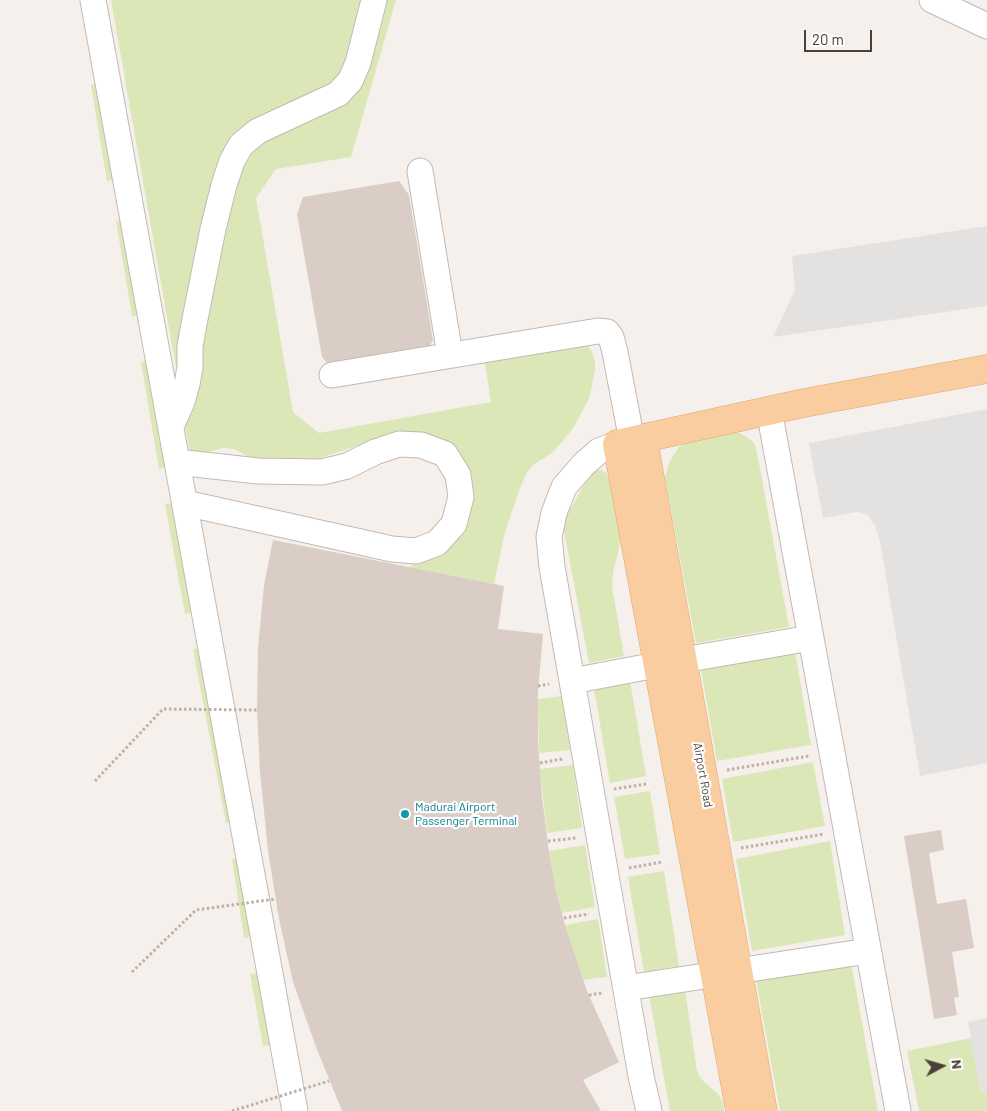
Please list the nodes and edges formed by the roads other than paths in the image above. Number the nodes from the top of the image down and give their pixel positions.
1 (93, 0) edge
2 (374, 0) edge
3 (932, 0) edge
4 (987, 26) edge
5 (420, 171) dead end
6 (450, 355) junction
7 (987, 369) edge
8 (332, 375) dead end
9 (769, 410) junction
10 (171, 426) junction
11 (631, 441) junction
12 (178, 482) junction
13 (811, 638) junction
14 (670, 663) junction
15 (572, 681) junction
16 (868, 951) junction
17 (726, 972) junction
18 (626, 988) junction
19 (295, 1111) edge
20 (649, 1111) edge
21 (740, 1111) edge
22 (763, 1111) edge
23 (898, 1111) edge

1 - 10 street
2 - 10 street
3 - 4 street
5 - 6 street
6 - 8 street
6 - 11 street
7 - 9 main road
9 - 11 main road
9 - 13 street
10 - 12 street
11 - 14 main road, Airport Road
11 - 15 street
12 - 12 street
12 - 19 street
13 - 14 street
13 - 16 street
14 - 15 street
14 - 17 main road, Airport Road
15 - 18 street
16 - 17 street
16 - 23 street
17 - 18 street
17 - 21 main road, Airport Road
17 - 22 main road, Airport Road
18 - 20 street

